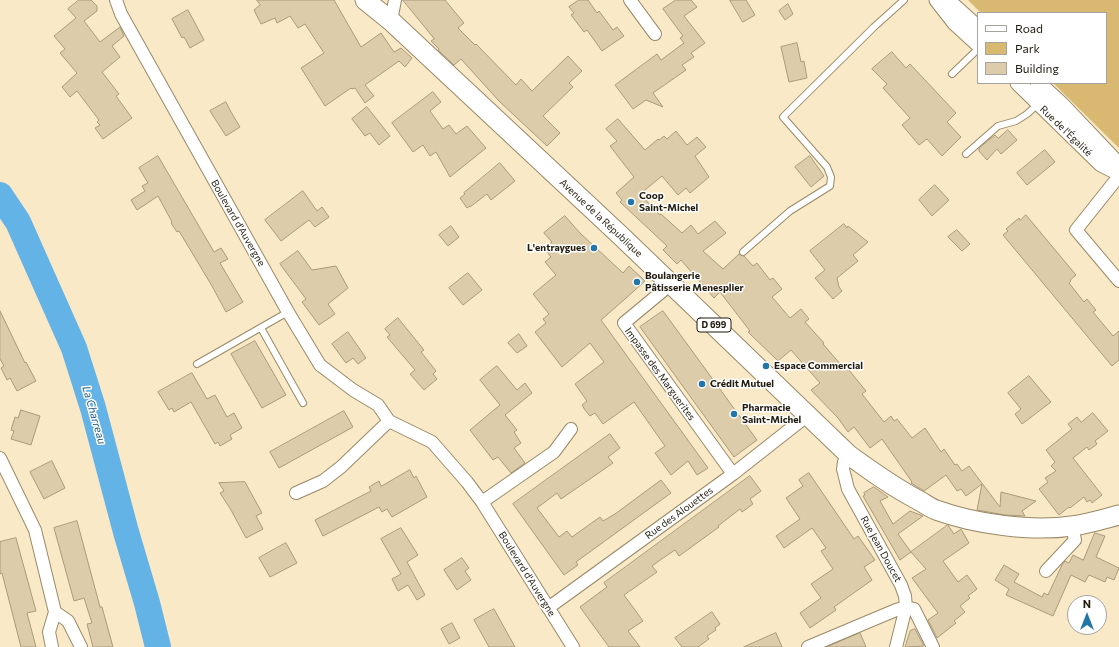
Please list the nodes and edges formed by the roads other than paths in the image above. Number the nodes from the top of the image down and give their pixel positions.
1 (116, 0) edge
2 (365, 0) edge
3 (395, 0) edge
4 (630, 0) edge
5 (904, 0) edge
6 (937, 0) edge
7 (947, 0) edge
8 (391, 21) junction
9 (977, 27) edge
10 (655, 34) dead end
11 (977, 43) edge
12 (977, 50) edge
13 (952, 74) dead end
14 (1020, 84) edge
15 (1038, 84) edge
16 (1044, 98) junction
17 (966, 154) dead end
18 (1119, 169) edge
19 (1119, 173) edge
20 (1119, 176) edge
21 (743, 252) dead end
22 (1119, 281) edge
23 (670, 284) junction
24 (288, 312) junction
25 (261, 328) junction
26 (197, 364) dead end
27 (304, 403) dead end
28 (808, 415) junction
29 (389, 421) junction
30 (570, 429) dead end
31 (849, 455) junction
32 (0, 458) edge
33 (733, 474) junction
34 (296, 493) dead end
35 (482, 502) junction
36 (1119, 515) edge
37 (1072, 526) junction
38 (1046, 571) dead end
39 (906, 607) junction
40 (548, 608) junction
41 (55, 612) junction
42 (52, 647) edge
43 (81, 647) edge
44 (573, 647) edge
45 (808, 647) edge
46 (896, 647) edge
47 (933, 647) edge

1 - 24 street, Boulevard d'Auvergne
2 - 8 main road, Avenue de la République / D 699
3 - 8 street
4 - 10 street
5 - 21 lane
6 - 11 street
7 - 9 street
8 - 23 main road, Avenue de la République / D 699
12 - 13 lane
14 - 16 street, Rue de l'Égalité
15 - 16 street, Rue de l'Égalité
16 - 17 lane
16 - 18 street, Rue de l'Égalité
16 - 19 street, Rue de l'Égalité
20 - 22 street
23 - 28 main road, Avenue de la République / D 699
23 - 33 street, Impasse des Marguerites
24 - 25 lane
24 - 29 street, Boulevard d'Auvergne
25 - 26 lane
25 - 27 lane
28 - 31 main road, Avenue de la République / D 699
28 - 33 street, Rue des Alouettes
29 - 34 street
29 - 35 street, Boulevard d'Auvergne
30 - 35 street
31 - 37 main road, Avenue de la République / D 699
31 - 39 street, Rue Jean Doucet
32 - 41 street
33 - 40 street, Rue des Alouettes
35 - 40 street, Boulevard d'Auvergne
36 - 37 main road, Avenue de la République / D 699
37 - 38 street
39 - 45 street
39 - 46 street, Rue Jean Doucet
39 - 47 street
40 - 44 street, Boulevard d'Auvergne
41 - 42 street
41 - 43 street

